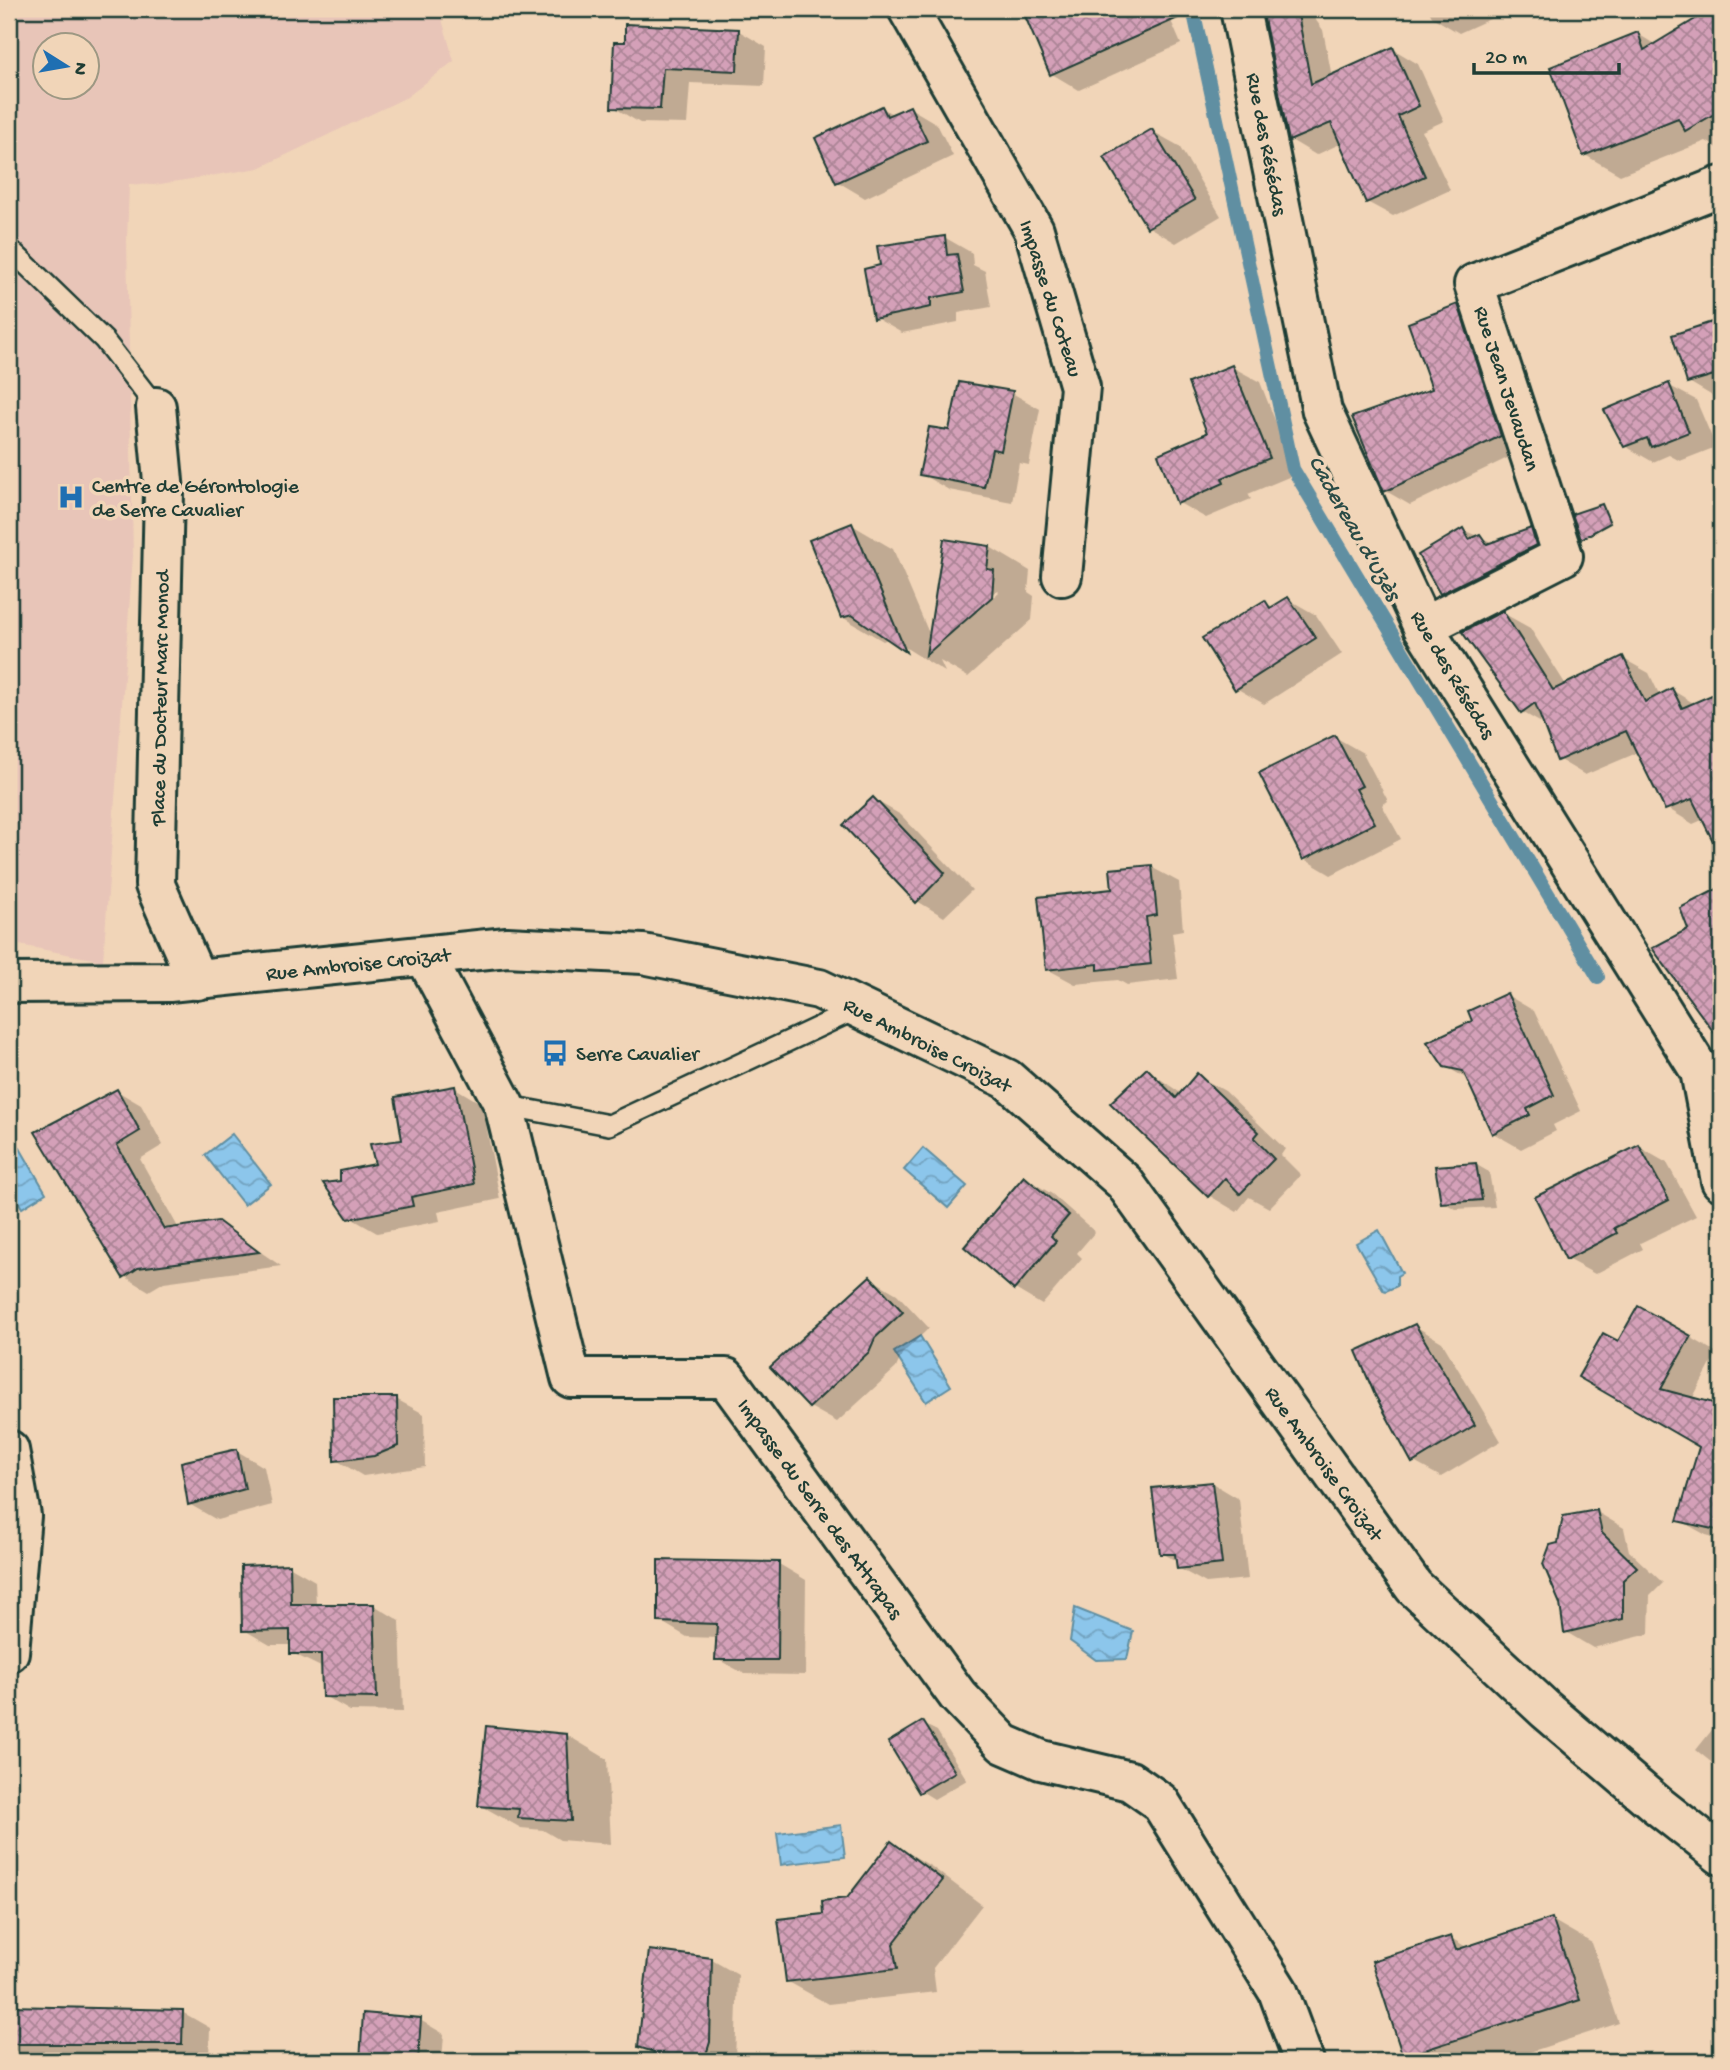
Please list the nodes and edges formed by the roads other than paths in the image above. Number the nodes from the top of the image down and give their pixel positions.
1 (908, 9) edge
2 (1240, 9) edge
3 (1721, 186) edge
4 (9, 248) edge
5 (156, 407) joint
6 (1062, 576) dead end
7 (1423, 627) junction
8 (425, 956) junction
9 (197, 980) junction
10 (9, 983) edge
11 (859, 1008) junction
12 (1710, 1064) edge
13 (504, 1105) junction
14 (1721, 1181) edge
15 (9, 1450) edge
16 (9, 1652) edge
17 (1721, 1855) edge
18 (1304, 2061) edge

1 - 6 street, Impasse du Coteau
2 - 7 street, Rue des Résédas
3 - 7 street, Rue Jean Jevaudan
4 - 5 lane
5 - 9 street, Place du Docteur Marc Monod
7 - 12 street, Rue des Résédas
8 - 9 street, Rue Ambroise Croizat
8 - 11 street, Rue Ambroise Croizat
8 - 13 street, Impasse du Serre des Attrapas
9 - 10 street, Rue Ambroise Croizat
11 - 13 lane
11 - 17 street, Rue Ambroise Croizat
12 - 14 street, Rue des Résédas
13 - 18 street, Impasse du Serre des Attrapas
15 - 16 street

